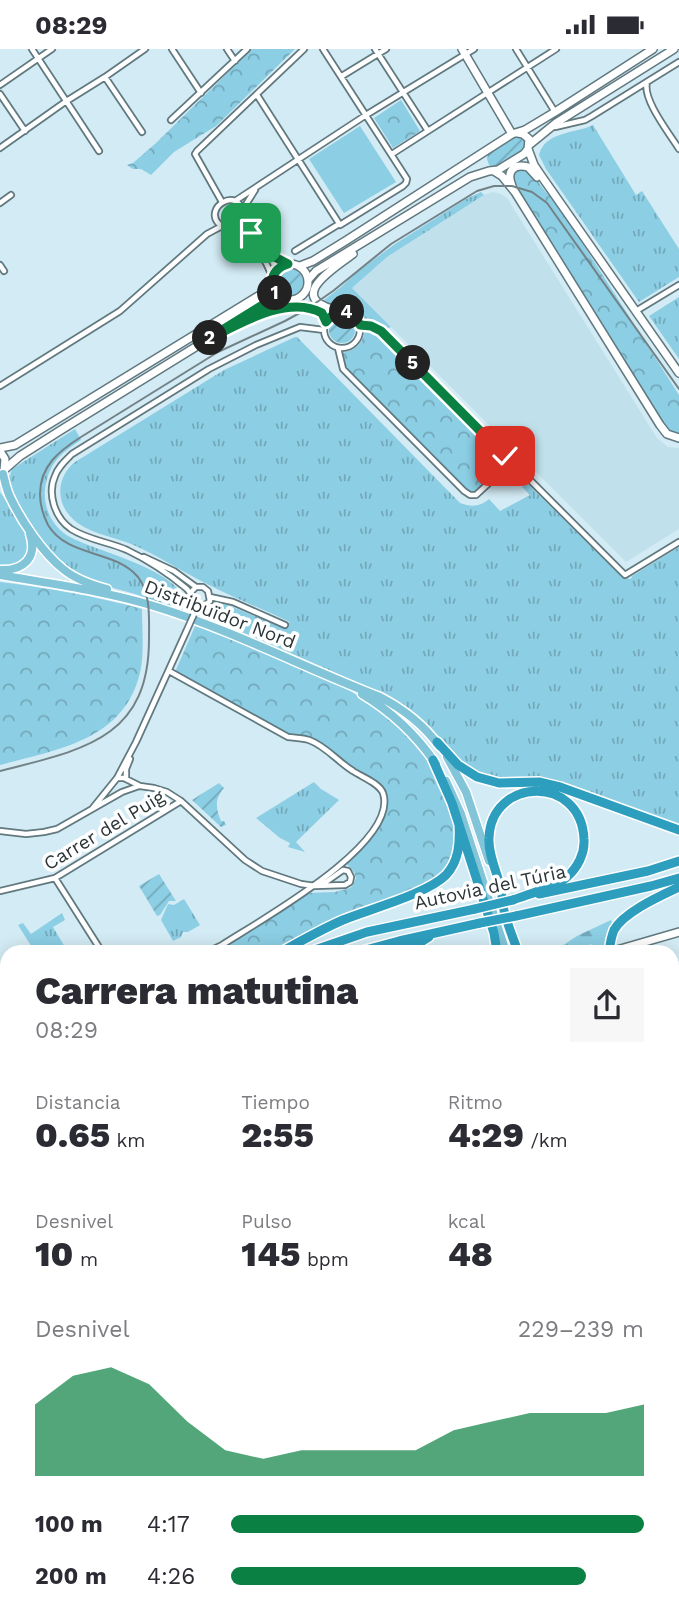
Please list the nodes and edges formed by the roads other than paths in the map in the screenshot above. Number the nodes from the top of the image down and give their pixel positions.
1 (32, 49) edge
2 (52, 49) edge
3 (145, 49) edge
4 (172, 49) edge
5 (227, 49) edge
6 (247, 49) edge
7 (304, 49) edge
8 (323, 49) edge
9 (386, 49) edge
10 (474, 49) edge
11 (516, 49) edge
12 (556, 49) edge
13 (674, 49) edge
14 (650, 50) edge
15 (376, 52) edge
16 (464, 52) edge
17 (39, 58) junction
18 (235, 61) junction
19 (679, 62) edge
20 (527, 68) junction
21 (342, 76) junction
22 (105, 77) junction
23 (648, 81) junction
24 (0, 85) edge
25 (201, 93) junction
26 (403, 93) junction
27 (488, 93) junction
28 (0, 94) edge
29 (627, 94) junction
30 (257, 95) junction
31 (649, 101) junction
32 (65, 102) junction
33 (555, 112) junction
34 (366, 115) junction
35 (172, 120) dead end
36 (547, 129) junction
37 (25, 131) junction
38 (428, 131) junction
39 (142, 132) dead end
40 (515, 133) junction
41 (529, 147) junction
42 (0, 148) edge
43 (679, 149) edge
44 (99, 151) dead end
45 (392, 154) junction
46 (298, 160) junction
47 (486, 165) junction
48 (255, 189) junction
49 (515, 192) junction
50 (11, 195) dead end
51 (235, 201) junction
52 (222, 202) junction
53 (0, 203) edge
54 (429, 203) junction
55 (562, 206) junction
56 (243, 209) junction
57 (243, 219) junction
58 (339, 225) junction
59 (222, 226) junction
60 (232, 229) junction
61 (295, 251) dead end
62 (288, 264) junction
63 (0, 265) edge
64 (300, 266) junction
65 (4, 271) dead end
66 (308, 280) junction
67 (272, 281) junction
68 (679, 285) edge
69 (279, 297) junction
70 (341, 311) junction
71 (636, 311) junction
72 (360, 325) junction
73 (325, 326) junction
74 (201, 343) junction
75 (338, 348) junction
76 (679, 373) edge
77 (0, 386) edge
78 (679, 438) edge
79 (0, 450) edge
80 (505, 456) junction
81 (515, 466) junction
82 (503, 470) junction
83 (2, 473) edge
84 (0, 489) edge
85 (10, 498) junction
86 (29, 528) junction
87 (679, 542) edge
88 (130, 552) junction
89 (0, 570) edge
90 (0, 575) edge
91 (196, 587) junction
92 (190, 593) junction
93 (211, 597) junction
94 (139, 601) junction
95 (193, 605) junction
96 (203, 607) junction
97 (194, 614) junction
98 (285, 625) dead end
99 (169, 671) junction
100 (342, 682) junction
101 (136, 742) junction
102 (436, 742) junction
103 (433, 760) junction
104 (126, 779) junction
105 (116, 781) junction
106 (140, 786) junction
107 (124, 791) junction
108 (181, 801) junction
109 (92, 809) junction
110 (460, 825) junction
111 (679, 830) edge
112 (0, 831) edge
113 (679, 861) edge
114 (55, 878) junction
115 (679, 878) edge
116 (315, 886) junction
117 (679, 887) edge
118 (0, 891) edge
119 (513, 900) junction
120 (503, 907) junction
121 (679, 932) edge
122 (436, 933) junction
123 (97, 945) edge
124 (222, 945) edge
125 (295, 945) edge
126 (329, 945) edge
127 (382, 945) edge
128 (412, 945) edge
129 (496, 945) edge
130 (504, 945) edge
131 (516, 945) edge
132 (611, 945) edge
133 (634, 945) edge

1 - 17 street
2 - 17 street
3 - 22 street
4 - 25 street
5 - 18 street
6 - 18 street
7 - 30 street
8 - 21 street
9 - 15 street
10 - 16 street
11 - 20 street
12 - 20 street
13 - 36 main road
14 - 33 main road
15 - 21 street
15 - 26 street
16 - 26 street
16 - 27 main road
17 - 24 street
17 - 32 street
18 - 25 street
19 - 23 street
20 - 27 street
20 - 33 street
21 - 34 street
22 - 32 street
22 - 39 street
23 - 29 street
23 - 31 street
25 - 35 street
26 - 34 street
26 - 38 street
27 - 38 street
27 - 40 main road
28 - 37 street
29 - 31 street
29 - 36 street
30 - 46 street
30 - 52 street
31 - 43 street
32 - 37 street
32 - 44 street
33 - 40 main road
34 - 45 street
34 - 46 street
36 - 41 main road
37 - 42 street
38 - 45 street
40 - 41 main road
40 - 47 main road
41 - 47 main road
41 - 55 main road
45 - 58 street
46 - 48 street
46 - 58 street
47 - 49 main road
47 - 54 main road
47 - 64 main road
48 - 51 street
48 - 56 street
49 - 55 main road
49 - 78 main road
50 - 53 street
51 - 52 street
51 - 56 street
52 - 59 street
54 - 66 main road
54 - 70 main road
55 - 71 main road
56 - 57 street
57 - 60 street
57 - 62 street
58 - 61 street
59 - 60 street
59 - 77 street
60 - 67 street
62 - 64 main road
62 - 67 main road
63 - 65 street
64 - 66 main road
66 - 69 main road
67 - 69 main road
67 - 79 main road
68 - 71 street
69 - 74 main road
70 - 72 street
70 - 73 street
71 - 76 main road
72 - 75 street
72 - 80 street
73 - 74 main road
73 - 75 street
73 - 88 street
74 - 83 main road
75 - 82 street
79 - 83 main road
80 - 81 street
80 - 82 street
81 - 82 street
81 - 87 street
83 - 85 main road
84 - 85 main road
85 - 86 main road
86 - 89 main road
86 - 94 main road
88 - 91 street
88 - 92 street
90 - 94 main road, Distribuïdor Nord
91 - 92 street
91 - 93 street
92 - 95 street
93 - 96 street
93 - 98 street
94 - 100 main road, Distribuïdor Nord
95 - 96 street
95 - 97 street
96 - 97 street
97 - 99 street, bridge
99 - 101 street
99 - 116 street
100 - 102 main road, Distribuïdor Nord
100 - 103 main road, Distribuïdor Nord
101 - 104 street
101 - 105 street
102 - 111 highway
102 - 120 main road, Distribuïdor Nord
103 - 110 highway
103 - 130 main road, Distribuïdor Nord
104 - 105 street
104 - 106 street
104 - 107 street
105 - 107 street
105 - 109 street
106 - 107 street
106 - 108 street
107 - 109 street
108 - 114 street, Carrer del Puig
108 - 116 street
109 - 112 street
110 - 125 highway
110 - 129 highway
113 - 119 highway, Autovia del Túria
114 - 118 street, Carrer del Puig
114 - 123 street
115 - 122 highway, Autovia del Túria, bridge
116 - 116 street
116 - 124 street
117 - 132 highway
119 - 120 highway
119 - 126 highway, Autovia del Túria, bridge
120 - 131 highway, Distribuïdor Nord
121 - 133 main road
122 - 127 highway, Autovia del Túria
122 - 128 highway

